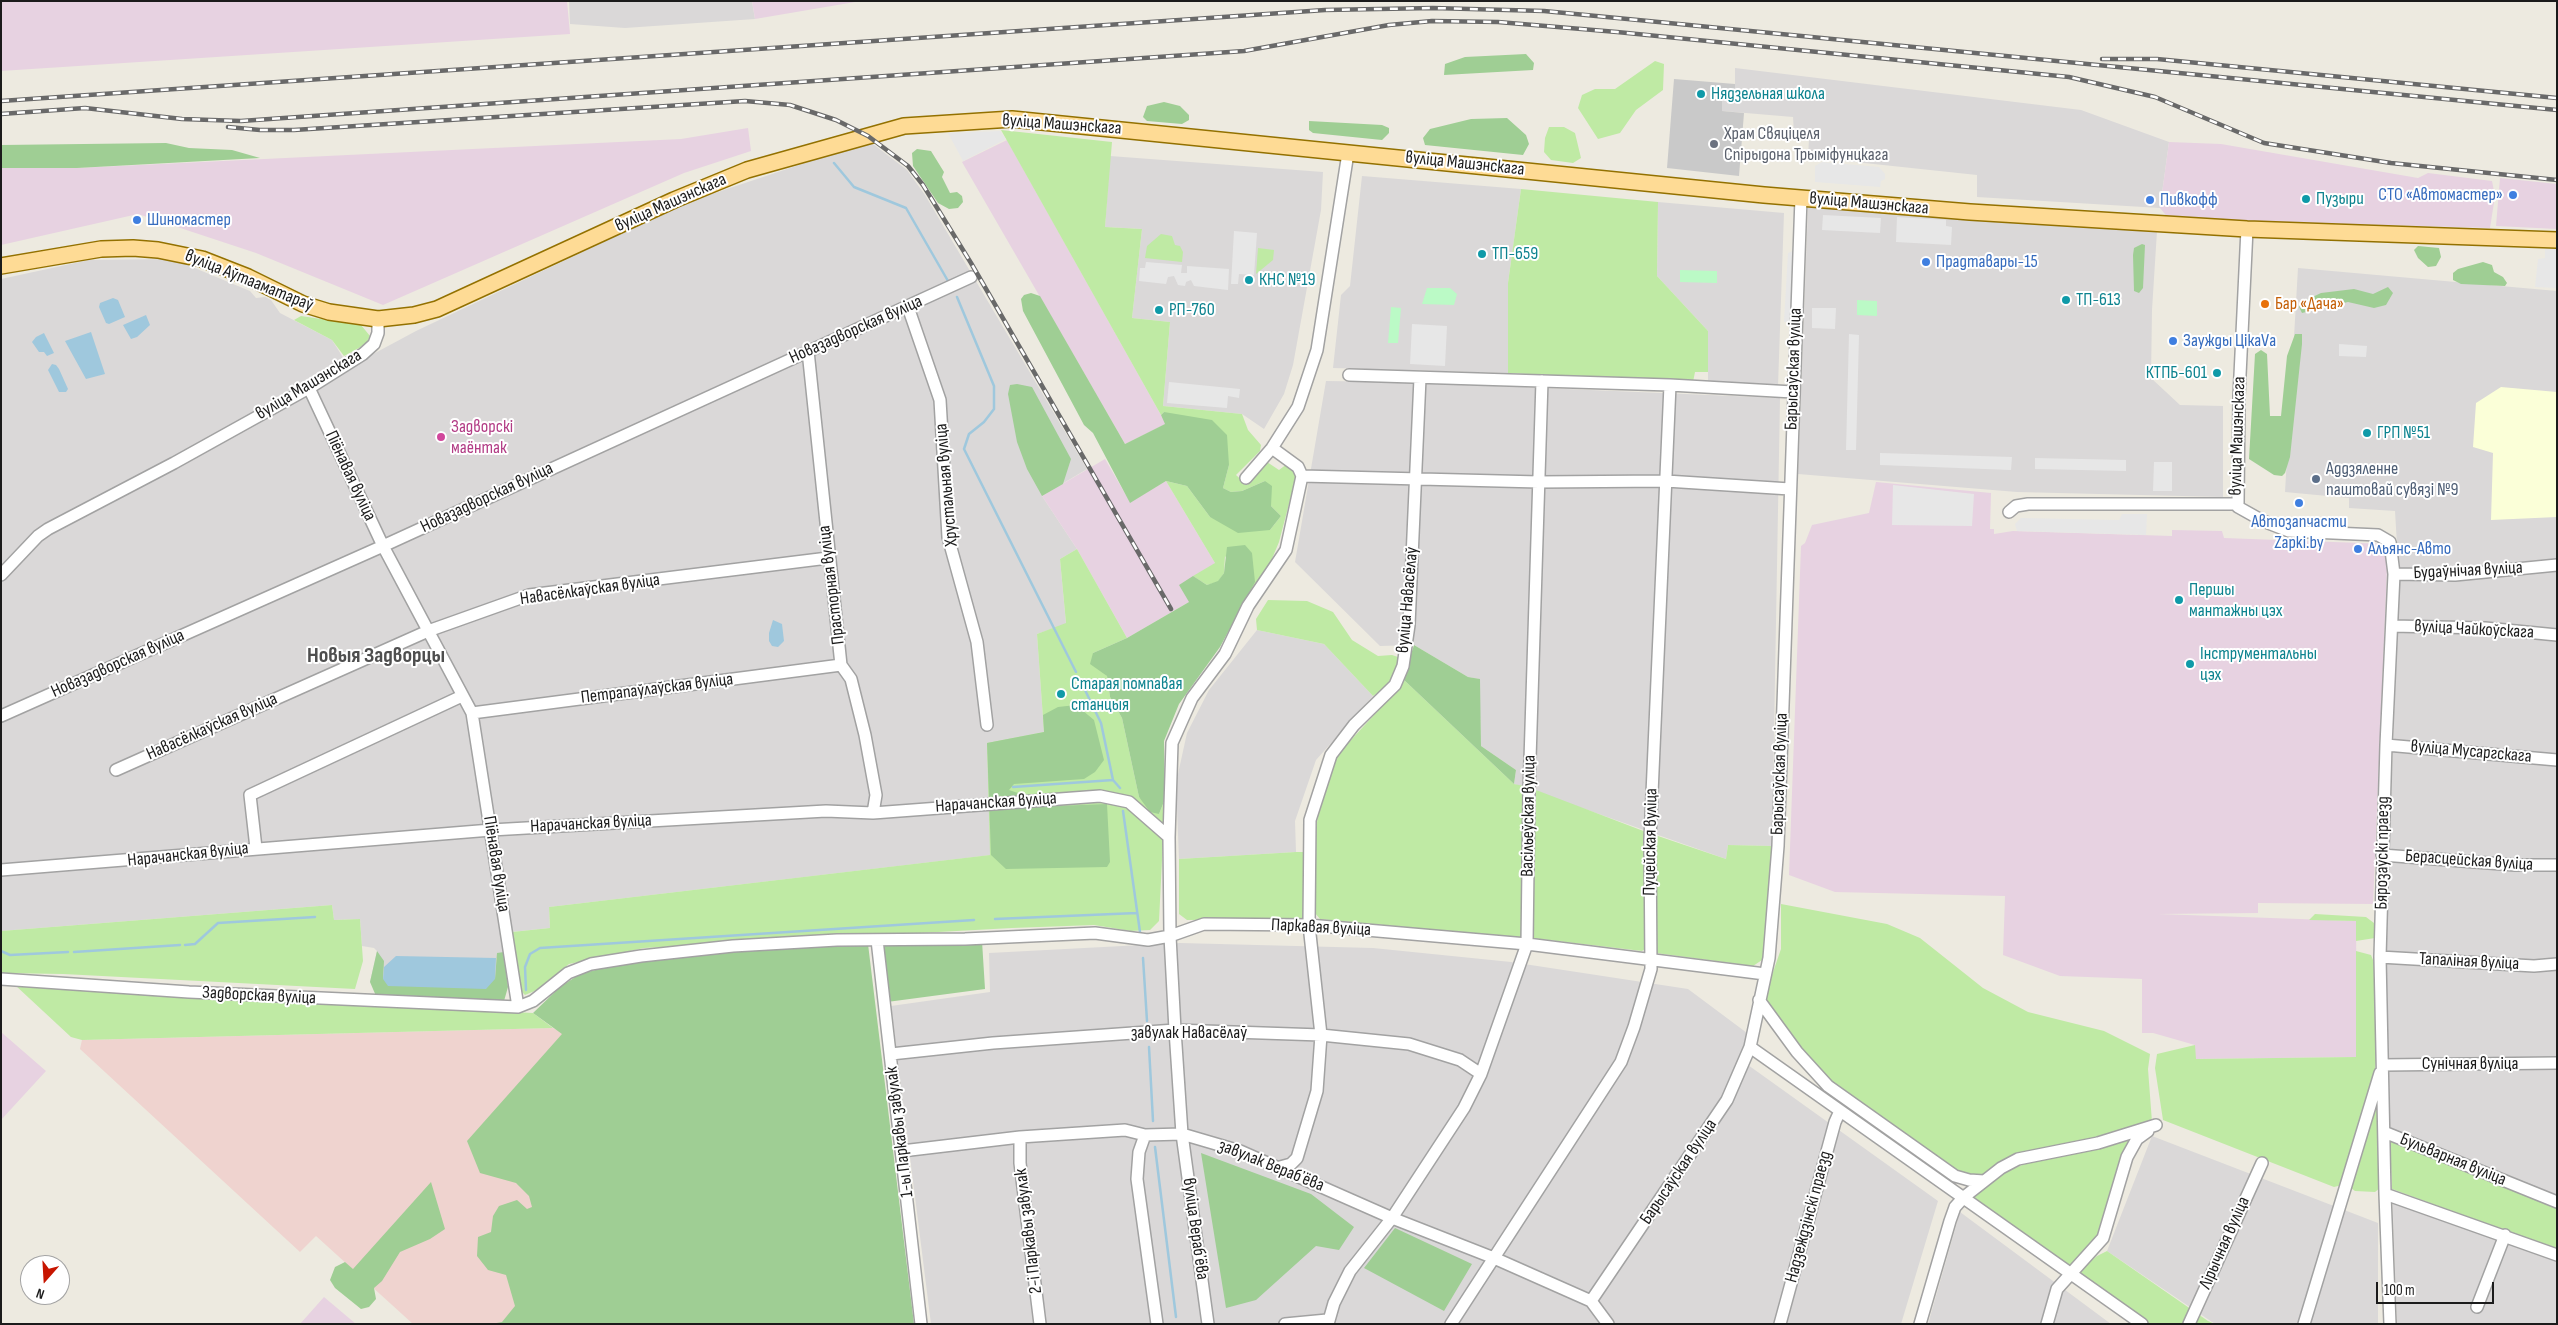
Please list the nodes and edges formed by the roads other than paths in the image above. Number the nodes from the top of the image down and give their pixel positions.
1 (1348, 153) junction
2 (1802, 198) junction
3 (2246, 228) junction
4 (2557, 240) edge
5 (1, 266) edge
6 (971, 277) dead end
7 (908, 307) junction
8 (378, 319) junction
9 (808, 351) junction
10 (1349, 375) dead end
11 (1420, 378) junction
12 (1542, 381) junction
13 (1670, 385) junction
14 (309, 388) junction
15 (1793, 392) junction
16 (1272, 448) junction
17 (1302, 476) junction
18 (1246, 478) dead end
19 (1416, 478) junction
20 (1666, 481) junction
21 (1539, 482) junction
22 (1790, 488) junction
23 (2238, 504) junction
24 (2009, 512) dead end
25 (383, 546) junction
26 (828, 558) junction
27 (2557, 565) edge
28 (2394, 574) junction
29 (1, 575) edge
30 (2392, 626) junction
31 (428, 631) junction
32 (2557, 635) edge
33 (841, 665) junction
34 (462, 696) junction
35 (472, 712) junction
36 (1, 716) edge
37 (987, 725) dead end
38 (2386, 744) junction
39 (2557, 760) edge
40 (116, 770) dead end
41 (872, 812) junction
42 (491, 830) junction
43 (1169, 837) junction
44 (256, 848) junction
45 (2382, 855) junction
46 (2557, 865) edge
47 (1, 870) edge
48 (1309, 926) junction
49 (1170, 936) junction
50 (877, 940) junction
51 (1527, 944) junction
52 (2380, 956) junction
53 (1651, 959) junction
54 (2557, 964) edge
55 (1766, 974) junction
56 (1, 979) edge
57 (1760, 1000) junction
58 (518, 1006) junction
59 (1175, 1030) junction
60 (1321, 1035) junction
61 (1750, 1047) junction
62 (891, 1054) junction
63 (2557, 1063) edge
64 (2383, 1065) junction
65 (1481, 1074) junction
66 (1840, 1111) junction
67 (2384, 1132) junction
68 (1182, 1134) junction
69 (1145, 1135) junction
70 (1020, 1137) junction
71 (902, 1151) junction
72 (2262, 1163) dead end
73 (1280, 1167) junction
74 (1984, 1181) junction
75 (2385, 1194) junction
76 (1964, 1197) junction
77 (2557, 1202) edge
78 (1392, 1218) junction
79 (2505, 1235) junction
80 (2557, 1254) edge
81 (1494, 1258) junction
82 (2070, 1273) junction
83 (1592, 1301) junction
84 (2477, 1307) dead end
85 (1328, 1322) edge
86 (921, 1324) edge
87 (1040, 1324) edge
88 (1157, 1324) edge
89 (1208, 1324) edge
90 (1286, 1324) edge
91 (1451, 1324) edge
92 (1608, 1324) edge
93 (1780, 1324) edge
94 (1920, 1324) edge
95 (2047, 1324) edge
96 (2142, 1324) edge
97 (2189, 1324) edge
98 (2304, 1324) edge
99 (2390, 1324) edge

1 - 2 main road, вуліца Машэнскага
1 - 8 main road, вуліца Машэнскага
1 - 16 street
2 - 3 main road, вуліца Машэнскага
2 - 15 street, Барысаўская вуліца
3 - 4 main road, вуліца Машэнскага
3 - 23 street, вуліца Машэнскага
5 - 8 main road, вуліца Аўтааматараў
6 - 7 street, Новазадворская вуліца
7 - 9 street, Новазадворская вуліца
7 - 37 street, Хрустальная вуліца
8 - 14 street, вуліца Машэнскага
9 - 25 street, Новазадворская вуліца
9 - 26 street, Прасторная вуліца
10 - 11 street
11 - 12 street
11 - 19 street, вуліца Навасёлаў
12 - 13 street
12 - 21 street, Васільеўская вуліца
13 - 15 street
13 - 20 street, Пуцейская вуліца
14 - 25 street, Піёнавая вуліца
14 - 29 street, вуліца Машэнскага
15 - 22 street, Барысаўская вуліца
16 - 17 street
16 - 18 street
17 - 19 street
17 - 43 street, вуліца Верабʼёва
19 - 21 street
19 - 48 street, вуліца Навасёлаў
20 - 21 street
20 - 22 street
20 - 53 street, Пуцейская вуліца
21 - 51 street, Васільеўская вуліца
22 - 55 street, Барысаўская вуліца
23 - 24 street, вуліца Машэнскага
23 - 28 street, Будаўнічая вуліца
25 - 31 street, Піёнавая вуліца
25 - 36 street, Новазадворская вуліца
26 - 31 street, Навасёлкаўская вуліца
26 - 33 street, Прасторная вуліца
27 - 28 street, Будаўнічая вуліца
28 - 30 street, Бярозаўскі праезд
30 - 32 street, вуліца Чайкоўскага
30 - 38 street, Бярозаўскі праезд
31 - 34 street, Піёнавая вуліца
31 - 40 street, Навасёлкаўская вуліца
33 - 35 street, Петрапаўлаўская вуліца
33 - 41 street, Прасторная вуліца
34 - 35 street, Піёнавая вуліца
34 - 44 street
35 - 42 street, Піёнавая вуліца
38 - 39 street, вуліца Мусаргскага
38 - 45 street, Бярозаўскі праезд
41 - 42 street, Нарачанская вуліца
41 - 43 street, Нарачанская вуліца
42 - 44 street, Нарачанская вуліца
42 - 58 street, Піёнавая вуліца
43 - 49 street, вуліца Верабʼёва
44 - 47 street, Нарачанская вуліца
45 - 46 street, Берасцейская вуліца
45 - 52 street, Бярозаўскі праезд
48 - 49 street, Паркавая вуліца
48 - 51 street, Паркавая вуліца
48 - 60 street, вуліца Навасёлаў
49 - 50 street, Паркавая вуліца
49 - 59 street, вуліца Верабʼёва
50 - 58 street
50 - 62 street, 1-ы Паркавы завулак
51 - 53 street, Паркавая вуліца
51 - 65 street, Васільеўская вуліца
52 - 54 street, Тапаліная вуліца
52 - 64 street, Бярозаўскі праезд
53 - 55 street, Паркавая вуліца
53 - 81 street, Пуцейская вуліца
55 - 57 street, Барысаўская вуліца
56 - 58 street, Задворская вуліца
57 - 61 street, Барысаўская вуліца
57 - 74 street
59 - 60 street, завулак Навасёлаў
59 - 62 street, завулак Навасёлаў
59 - 68 street, вуліца Верабʼёва
60 - 65 street, завулак Навасёлаў
60 - 73 street, вуліца Навасёлаў
61 - 66 street
61 - 83 street, Барысаўская вуліца
62 - 71 street, 1-ы Паркавы завулак
63 - 64 street, Сунічная вуліца
64 - 67 street, Бярозаўскі праезд
64 - 98 street
65 - 78 street, Васільеўская вуліца
66 - 76 street
66 - 93 street, Надзеждзінскі праезд
67 - 75 street, Бульварная вуліца
67 - 77 street, Бульварная вуліца
68 - 69 street, завулак Верабʼёва
68 - 73 street, завулак Верабʼёва
68 - 89 street, вуліца Верабʼёва
69 - 70 street, завулак Верабʼёва
69 - 88 street
70 - 71 street, завулак Верабʼёва
70 - 87 street, 2-і Паркавы завулак
71 - 86 street, 1-ы Паркавы завулак
72 - 97 street, Лірычная вуліца
73 - 78 street, завулак Верабʼёва
74 - 76 street
74 - 82 street
75 - 79 street
75 - 99 street
76 - 82 street
76 - 94 street
78 - 81 street, завулак Верабʼёва
78 - 85 street, Васільеўская вуліца
79 - 80 street
79 - 84 street
81 - 83 street, завулак Верабʼёва
81 - 91 street, Пуцейская вуліца
82 - 95 street
82 - 96 street
83 - 92 street
85 - 90 street

